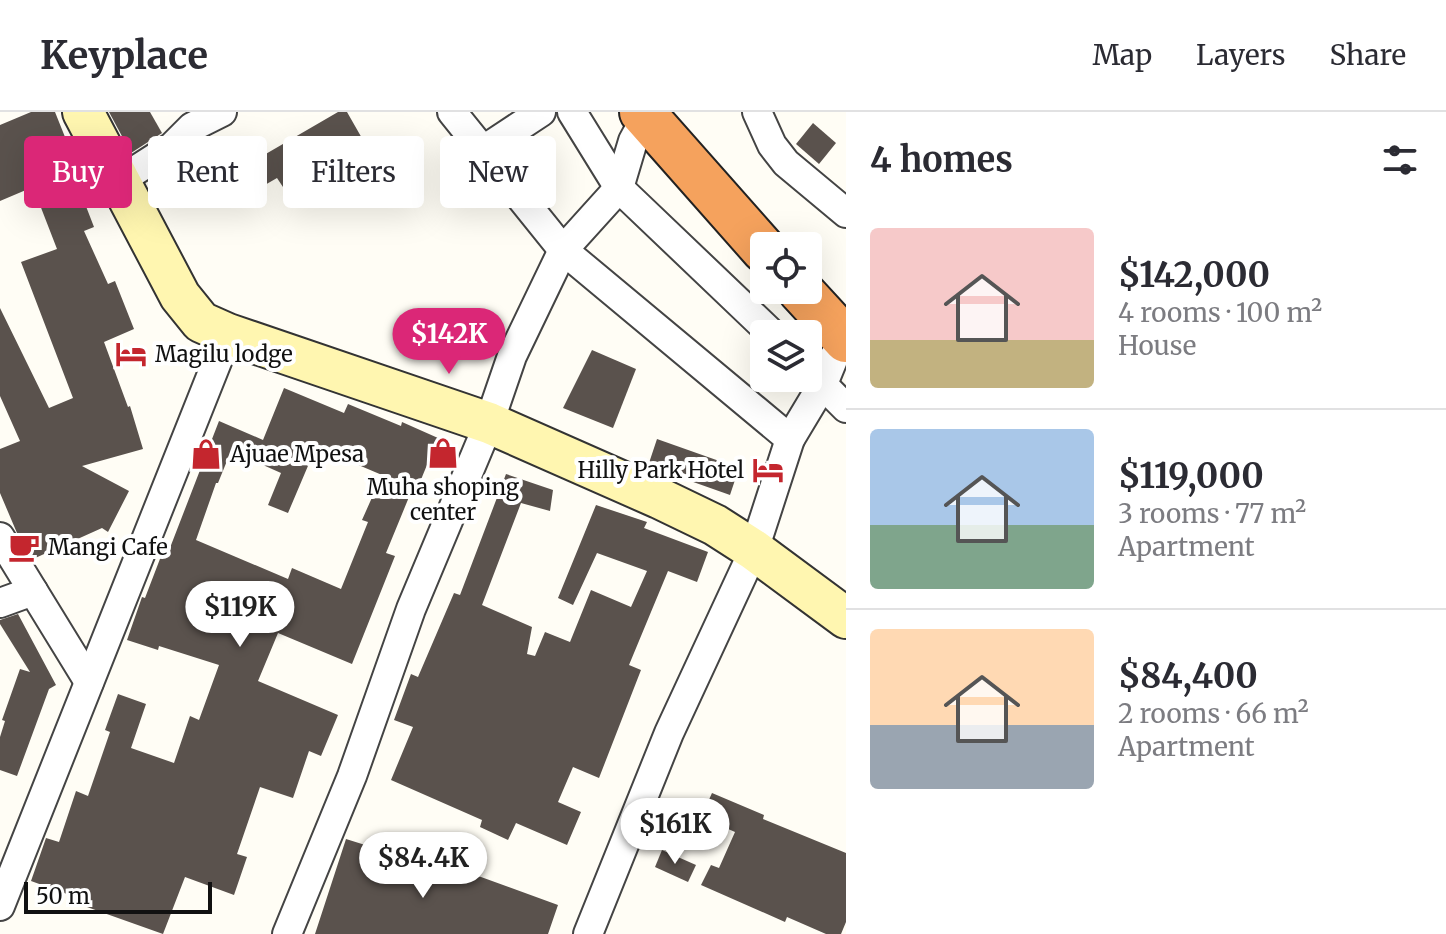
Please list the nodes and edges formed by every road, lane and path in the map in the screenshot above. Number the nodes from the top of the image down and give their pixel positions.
1 (83, 112) edge
2 (222, 112) edge
3 (452, 112) edge
4 (541, 112) edge
5 (572, 112) edge
6 (759, 113) edge
7 (644, 114) edge
8 (196, 120) edge
9 (96, 136) edge
10 (470, 136) edge
11 (505, 136) edge
12 (132, 173) edge
13 (619, 188) junction
14 (132, 206) edge
15 (529, 208) edge
16 (846, 213) edge
17 (750, 234) edge
18 (563, 250) junction
19 (813, 304) edge
20 (757, 320) edge
21 (228, 334) junction
22 (846, 340) edge
23 (822, 370) edge
24 (822, 384) edge
25 (809, 392) edge
26 (846, 408) edge
27 (489, 423) junction
28 (790, 439) junction
29 (0, 537) edge
30 (754, 550) junction
31 (33, 591) junction
32 (0, 603) edge
33 (846, 618) edge
34 (89, 682) junction
35 (0, 906) edge
36 (287, 934) edge
37 (588, 934) edge

1 - 9 street
2 - 8 street
3 - 10 street
4 - 11 street
5 - 13 street
6 - 16 street
7 - 13 street
7 - 17 highway
8 - 12 street
13 - 18 street
13 - 20 street
14 - 21 street
15 - 18 street
18 - 27 street
18 - 28 street
19 - 22 highway
21 - 27 street
21 - 34 street
22 - 23 street
24 - 26 street
25 - 28 street
27 - 30 street
27 - 36 street
28 - 30 street
29 - 31 street
30 - 33 street
30 - 37 street
31 - 32 street
31 - 34 street
34 - 35 street

